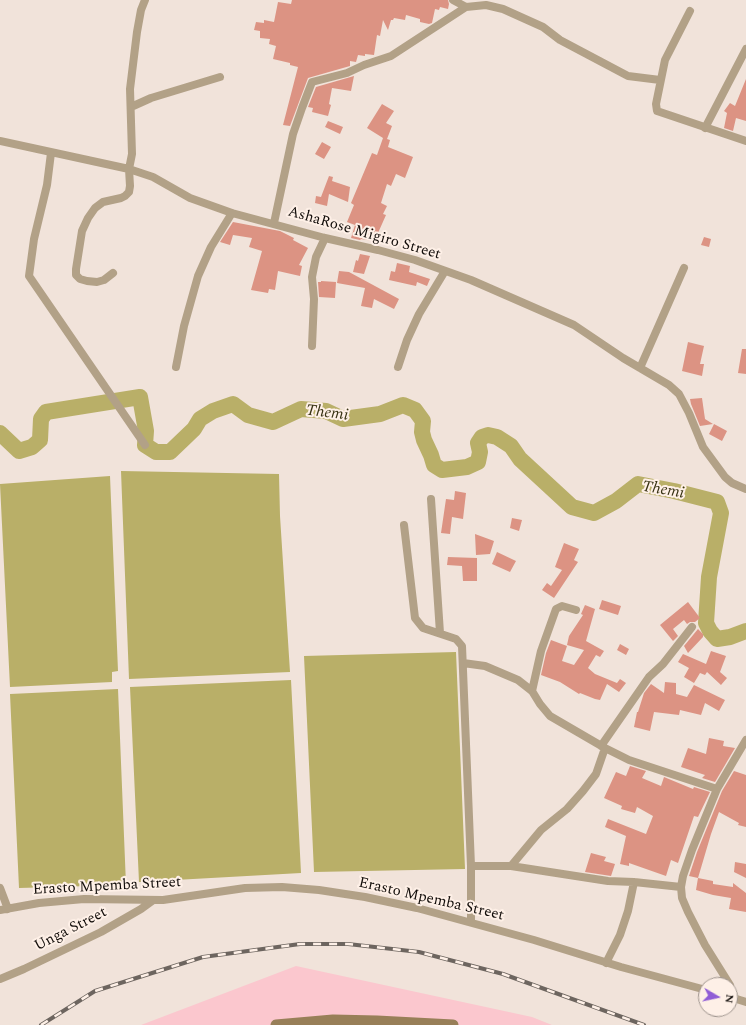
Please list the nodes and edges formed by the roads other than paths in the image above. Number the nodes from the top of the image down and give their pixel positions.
1 (145, 0) edge
2 (453, 0) edge
3 (476, 3) edge
4 (466, 8) junction
5 (690, 11) dead end
6 (746, 49) edge
7 (220, 77) dead end
8 (660, 80) junction
9 (131, 107) junction
10 (705, 128) junction
11 (0, 141) edge
12 (746, 141) edge
13 (51, 153) junction
14 (129, 169) junction
15 (232, 213) junction
16 (274, 224) junction
17 (325, 238) junction
18 (684, 268) dead end
19 (445, 271) junction
20 (113, 273) dead end
21 (312, 346) dead end
22 (176, 367) dead end
23 (398, 367) dead end
24 (640, 368) junction
25 (145, 445) dead end
26 (746, 490) edge
27 (431, 499) dead end
28 (404, 524) dead end
29 (576, 610) dead end
30 (692, 627) dead end
31 (440, 633) junction
32 (463, 663) junction
33 (532, 691) junction
34 (746, 740) edge
35 (603, 747) junction
36 (717, 789) junction
37 (471, 866) junction
38 (511, 866) junction
39 (634, 882) junction
40 (681, 887) junction
41 (0, 888) edge
42 (152, 901) junction
43 (4, 909) edge
44 (471, 922) junction
45 (606, 963) junction
46 (725, 977) edge
47 (0, 979) edge
48 (698, 988) edge
49 (276, 1025) edge
50 (453, 1025) edge

1 - 9 street
2 - 4 street
3 - 4 street
3 - 8 street
4 - 16 street
5 - 8 street
6 - 10 street
7 - 9 street
8 - 10 street
9 - 14 street
10 - 12 street
11 - 13 street, AshaRose Migiro Street
13 - 14 street, AshaRose Migiro Street
13 - 25 street
14 - 15 street, AshaRose Migiro Street
14 - 20 street
15 - 16 street, AshaRose Migiro Street
15 - 22 street
16 - 17 street, AshaRose Migiro Street
17 - 19 street, AshaRose Migiro Street
17 - 21 street
18 - 24 street
19 - 23 street
19 - 24 street, AshaRose Migiro Street
24 - 26 street, AshaRose Migiro Street
27 - 31 street
28 - 31 street
29 - 33 street
30 - 35 street
31 - 32 street
32 - 33 street
32 - 37 street
33 - 35 street
34 - 36 street
35 - 36 street
35 - 38 street
36 - 40 street
37 - 38 street
37 - 44 street
38 - 39 street
39 - 40 street
39 - 45 street
40 - 46 street
41 - 43 street
42 - 43 street, Erasto Mpemba Street
42 - 44 street, Erasto Mpemba Street
42 - 47 street, Unga Street
44 - 45 street, Erasto Mpemba Street
45 - 48 street, Erasto Mpemba Street
49 - 50 street

